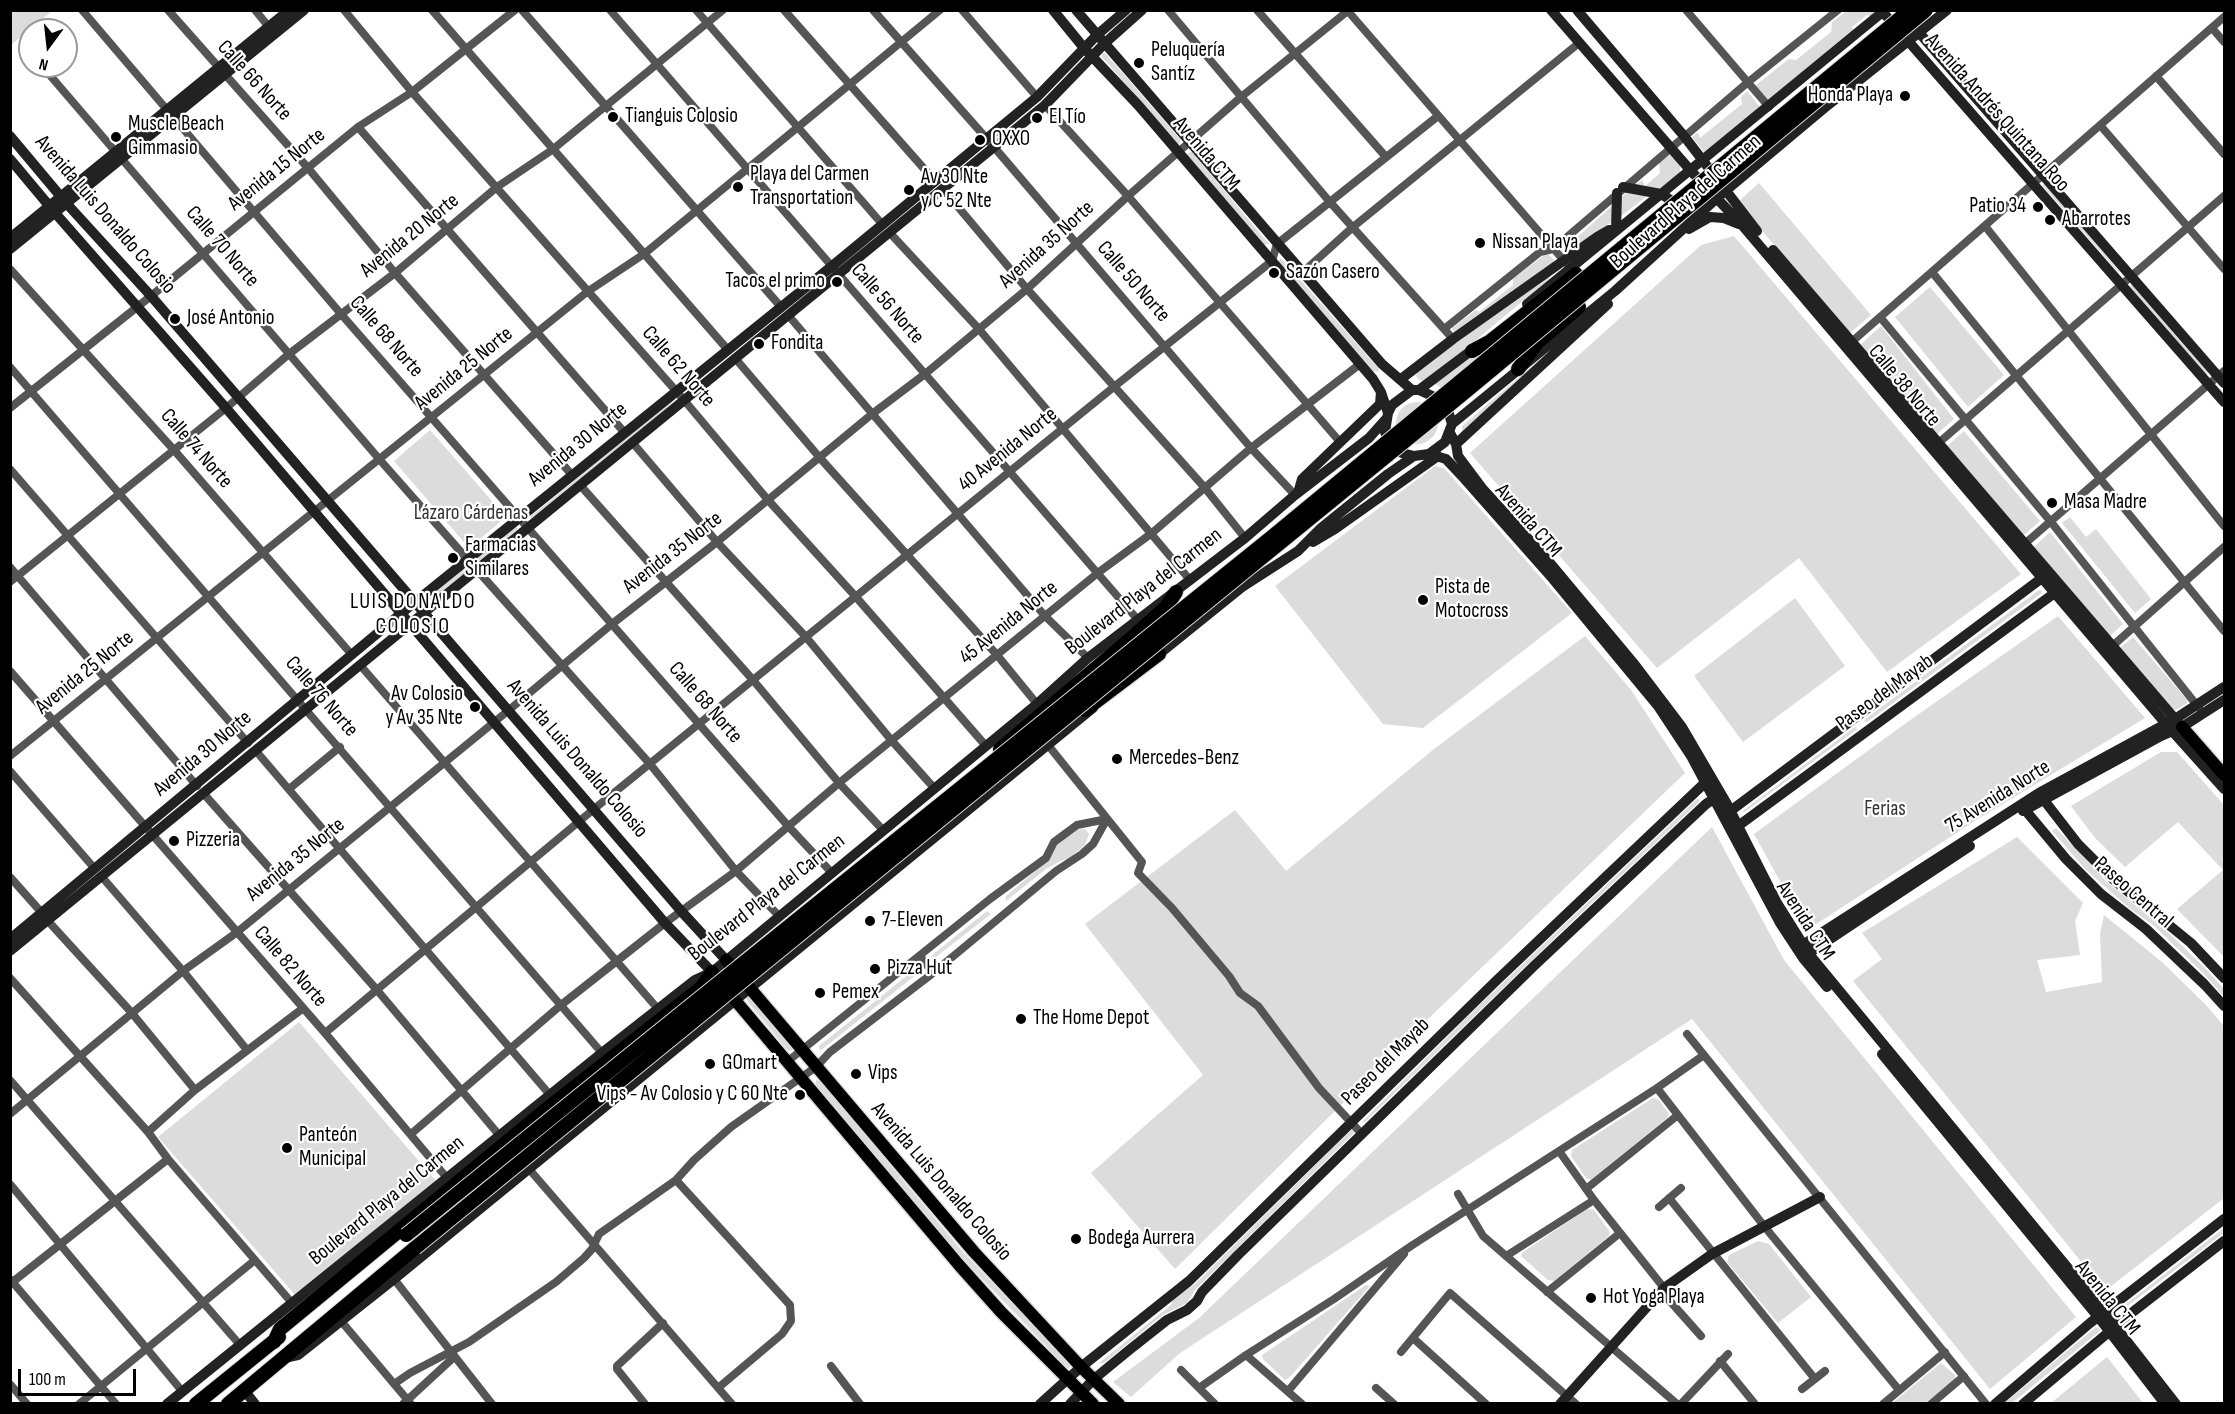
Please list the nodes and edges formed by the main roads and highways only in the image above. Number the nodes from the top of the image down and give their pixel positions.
1 (289, 10) edge
2 (304, 10) edge
3 (1053, 10) edge
4 (1076, 10) edge
5 (1126, 10) edge
6 (1142, 10) edge
7 (1577, 10) edge
8 (1900, 10) edge
9 (1910, 10) edge
10 (1926, 10) edge
11 (1939, 10) edge
12 (1947, 10) edge
13 (1883, 11) edge
14 (1556, 12) edge
15 (1919, 33) junction
16 (1101, 39) junction
17 (1908, 42) junction
18 (1089, 52) junction
19 (1849, 68) junction
20 (221, 72) junction
21 (1750, 121) junction
22 (10, 136) edge
23 (990, 143) junction
24 (1775, 150) junction
25 (10, 159) edge
26 (1703, 161) junction
27 (1691, 171) junction
28 (1709, 193) junction
29 (1660, 194) junction
30 (64, 200) junction
31 (53, 210) junction
32 (1742, 225) junction
33 (886, 228) junction
34 (1616, 230) junction
35 (1681, 232) junction
36 (10, 238) edge
37 (10, 249) edge
38 (1570, 268) junction
39 (2126, 280) junction
40 (1615, 291) junction
41 (1848, 344) junction
42 (1473, 351) joint
43 (732, 354) junction
44 (1518, 369) junction
45 (2222, 376) edge
46 (1401, 379) junction
47 (1415, 390) junction
48 (1382, 392) junction
49 (2224, 402) edge
50 (1387, 416) junction
51 (1451, 429) junction
52 (1456, 444) junction
53 (1434, 455) junction
54 (1414, 456) junction
55 (1296, 495) junction
56 (1298, 551) junction
57 (2045, 576) junction
58 (2058, 590) junction
59 (1176, 592) junction
60 (415, 602) junction
61 (424, 612) junction
62 (402, 614) junction
63 (410, 624) junction
64 (1159, 654) junction
65 (1092, 663) junction
66 (2224, 687) edge
67 (2224, 700) edge
68 (2200, 709) junction
69 (2173, 725) junction
70 (252, 747) junction
71 (978, 772) junction
72 (995, 774) junction
73 (2224, 775) edge
74 (1708, 779) junction
75 (2224, 789) edge
76 (2041, 796) junction
77 (1718, 797) junction
78 (2023, 807) junction
79 (1727, 814) junction
80 (1735, 828) junction
81 (779, 916) junction
82 (45, 917) junction
83 (10, 939) edge
84 (1828, 941) junction
85 (805, 942) junction
86 (10, 951) edge
87 (1803, 952) junction
88 (726, 960) junction
89 (1823, 971) junction
90 (712, 972) junction
91 (2224, 978) edge
92 (750, 987) junction
93 (735, 999) junction
94 (2224, 1006) edge
95 (660, 1014) junction
96 (687, 1039) junction
97 (1820, 1197) road end
98 (2224, 1219) edge
99 (2224, 1241) edge
100 (2102, 1315) junction
101 (2113, 1329) junction
102 (274, 1342) junction
103 (283, 1359) junction
104 (1081, 1367) junction
105 (1068, 1379) junction
106 (1094, 1379) junction
107 (244, 1390) junction
108 (1080, 1393) junction
109 (1568, 1401) edge
110 (229, 1403) edge
111 (167, 1404) edge
112 (196, 1404) edge
113 (255, 1404) edge
114 (1040, 1404) edge
115 (1070, 1404) edge
116 (1093, 1404) edge
117 (1119, 1404) edge
118 (1995, 1404) edge
119 (2023, 1404) edge
120 (2165, 1404) edge
121 (2176, 1404) edge

1 - 20 main road
2 - 20 main road
3 - 18 main road, Avenida CTM
4 - 16 main road, Avenida CTM
5 - 16 main road
6 - 16 main road
7 - 26 main road, Calle 38 Norte
8 - 15 main road, Avenida Andrés Quintana Roo
8 - 19 highway
9 - 19 highway, bridge
10 - 19 highway, bridge
11 - 19 highway, bridge
12 - 15 main road, Boulevard Playa del Carmen
13 - 17 main road, Avenida Andrés Quintana Roo
13 - 21 main road, Boulevard Playa del Carmen
14 - 27 main road, Calle 38 Norte
15 - 17 main road, Boulevard Playa del Carmen
15 - 39 main road, Avenida Andrés Quintana Roo
16 - 18 main road, Avenida 30 Norte
16 - 46 main road, Avenida CTM
17 - 24 main road, Boulevard Playa del Carmen
17 - 39 main road, Avenida Andrés Quintana Roo
18 - 23 main road, Avenida 30 Norte
18 - 48 main road, Avenida CTM
19 - 28 highway, bridge
20 - 30 main road
21 - 24 main road
21 - 26 main road, Boulevard Playa del Carmen
22 - 30 main road, Avenida Luis Donaldo Colosio
23 - 33 main road, Avenida 30 Norte
23 - 33 main road, Avenida 30 Norte
24 - 28 main road, Boulevard Playa del Carmen
25 - 31 main road, Avenida Luis Donaldo Colosio
26 - 27 main road, Boulevard Playa del Carmen
26 - 28 main road, Calle 38 Norte
27 - 28 main road, Calle 38 Norte
27 - 29 main road, Boulevard Playa del Carmen
28 - 32 main road, Calle 38 Norte
28 - 35 main road, Boulevard Playa del Carmen
28 - 38 highway
28 - 41 main road, Calle 38 Norte
28 - 44 highway, bridge
28 - 71 highway, bridge
28 - 72 highway, bridge
29 - 34 main road, Boulevard Playa del Carmen
29 - 34 main road
29 - 35 main road
30 - 31 main road
30 - 60 main road, Avenida Luis Donaldo Colosio
31 - 36 main road
31 - 37 main road
31 - 62 main road, Avenida Luis Donaldo Colosio
32 - 35 main road
32 - 41 main road, Calle 38 Norte
33 - 43 main road, Avenida 30 Norte
34 - 38 main road, Boulevard Playa del Carmen
35 - 40 main road, Boulevard Playa del Carmen
38 - 42 highway
38 - 46 main road, Boulevard Playa del Carmen
39 - 45 main road, Avenida Andrés Quintana Roo
39 - 49 main road, Avenida Andrés Quintana Roo
40 - 44 main road, Boulevard Playa del Carmen
40 - 52 main road
41 - 57 main road, Calle 38 Norte
42 - 47 main road
43 - 60 main road, Avenida 30 Norte
43 - 61 main road, Avenida 30 Norte
44 - 51 main road, Boulevard Playa del Carmen
46 - 47 main road, Avenida CTM
47 - 50 main road
47 - 51 main road
48 - 50 main road, Avenida CTM
48 - 55 main road
50 - 54 main road
50 - 55 main road, Boulevard Playa del Carmen
51 - 52 main road, Avenida CTM
51 - 53 main road
52 - 74 main road, Avenida CTM
53 - 54 main road
53 - 56 main road
53 - 74 main road, Avenida CTM
54 - 56 main road
55 - 59 main road, Boulevard Playa del Carmen
56 - 64 main road
57 - 58 main road, Calle 38 Norte
57 - 79 main road, Paseo del Mayab
58 - 69 main road, Calle 38 Norte
58 - 80 main road, Paseo del Mayab
59 - 65 main road, Boulevard Playa del Carmen
59 - 65 highway
60 - 61 main road, Avenida Luis Donaldo Colosio
60 - 62 main road, Avenida 30 Norte
61 - 63 main road, Avenida 30 Norte
61 - 88 main road, Avenida Luis Donaldo Colosio
62 - 63 main road, Avenida Luis Donaldo Colosio
62 - 70 main road, Avenida 30 Norte
63 - 70 main road, Avenida 30 Norte
63 - 90 main road, Avenida Luis Donaldo Colosio
64 - 72 highway, bridge
64 - 85 main road
65 - 71 highway, bridge
65 - 81 main road, Boulevard Playa del Carmen
66 - 68 main road, 75 Avenida Norte
67 - 68 main road, 75 Avenida Norte
68 - 69 main road, 75 Avenida Norte
69 - 73 main road, Calle 38 Norte
69 - 75 main road, Calle 38 Norte
69 - 76 main road, 75 Avenida Norte
70 - 82 main road, Avenida 30 Norte
71 - 102 highway, bridge
72 - 103 highway, bridge
74 - 77 main road, Avenida CTM
74 - 104 main road, Paseo del Mayab
76 - 78 main road, 75 Avenida Norte
76 - 91 main road, Paseo Central
77 - 79 main road, Avenida CTM
77 - 106 main road, Paseo del Mayab
78 - 84 main road, 75 Avenida Norte
78 - 87 main road, 75 Avenida Norte
78 - 94 main road, Paseo Central
79 - 80 main road, Avenida CTM
80 - 87 main road, Avenida CTM
81 - 85 main road
81 - 88 main road, Boulevard Playa del Carmen
82 - 83 main road, Avenida 30 Norte
82 - 86 main road, Avenida 30 Norte
84 - 87 main road, 75 Avenida Norte
84 - 89 main road
85 - 92 main road
87 - 89 main road, Avenida CTM
87 - 100 main road, Avenida CTM
88 - 90 main road, Boulevard Playa del Carmen
88 - 92 main road, Avenida Luis Donaldo Colosio
89 - 100 main road, Avenida CTM
90 - 93 main road, Avenida Luis Donaldo Colosio
90 - 95 highway
92 - 93 main road
92 - 104 main road, Avenida Luis Donaldo Colosio
93 - 96 main road
93 - 105 main road, Avenida Luis Donaldo Colosio
95 - 96 main road
95 - 102 highway
95 - 111 main road, Boulevard Playa del Carmen
96 - 103 main road
97 - 109 main road
98 - 100 main road
99 - 101 main road
100 - 101 main road, Avenida CTM
100 - 118 main road
101 - 119 main road
101 - 120 main road, Avenida CTM
101 - 121 main road, Avenida CTM
102 - 112 highway
103 - 107 highway
104 - 105 main road, Paseo del Mayab
104 - 106 main road, Avenida Luis Donaldo Colosio
105 - 108 main road, Avenida Luis Donaldo Colosio
105 - 114 main road, Paseo del Mayab
106 - 108 main road, Paseo del Mayab
106 - 117 main road, Avenida Luis Donaldo Colosio
107 - 110 highway
107 - 113 main road
108 - 115 main road, Paseo del Mayab
108 - 116 main road, Avenida Luis Donaldo Colosio

